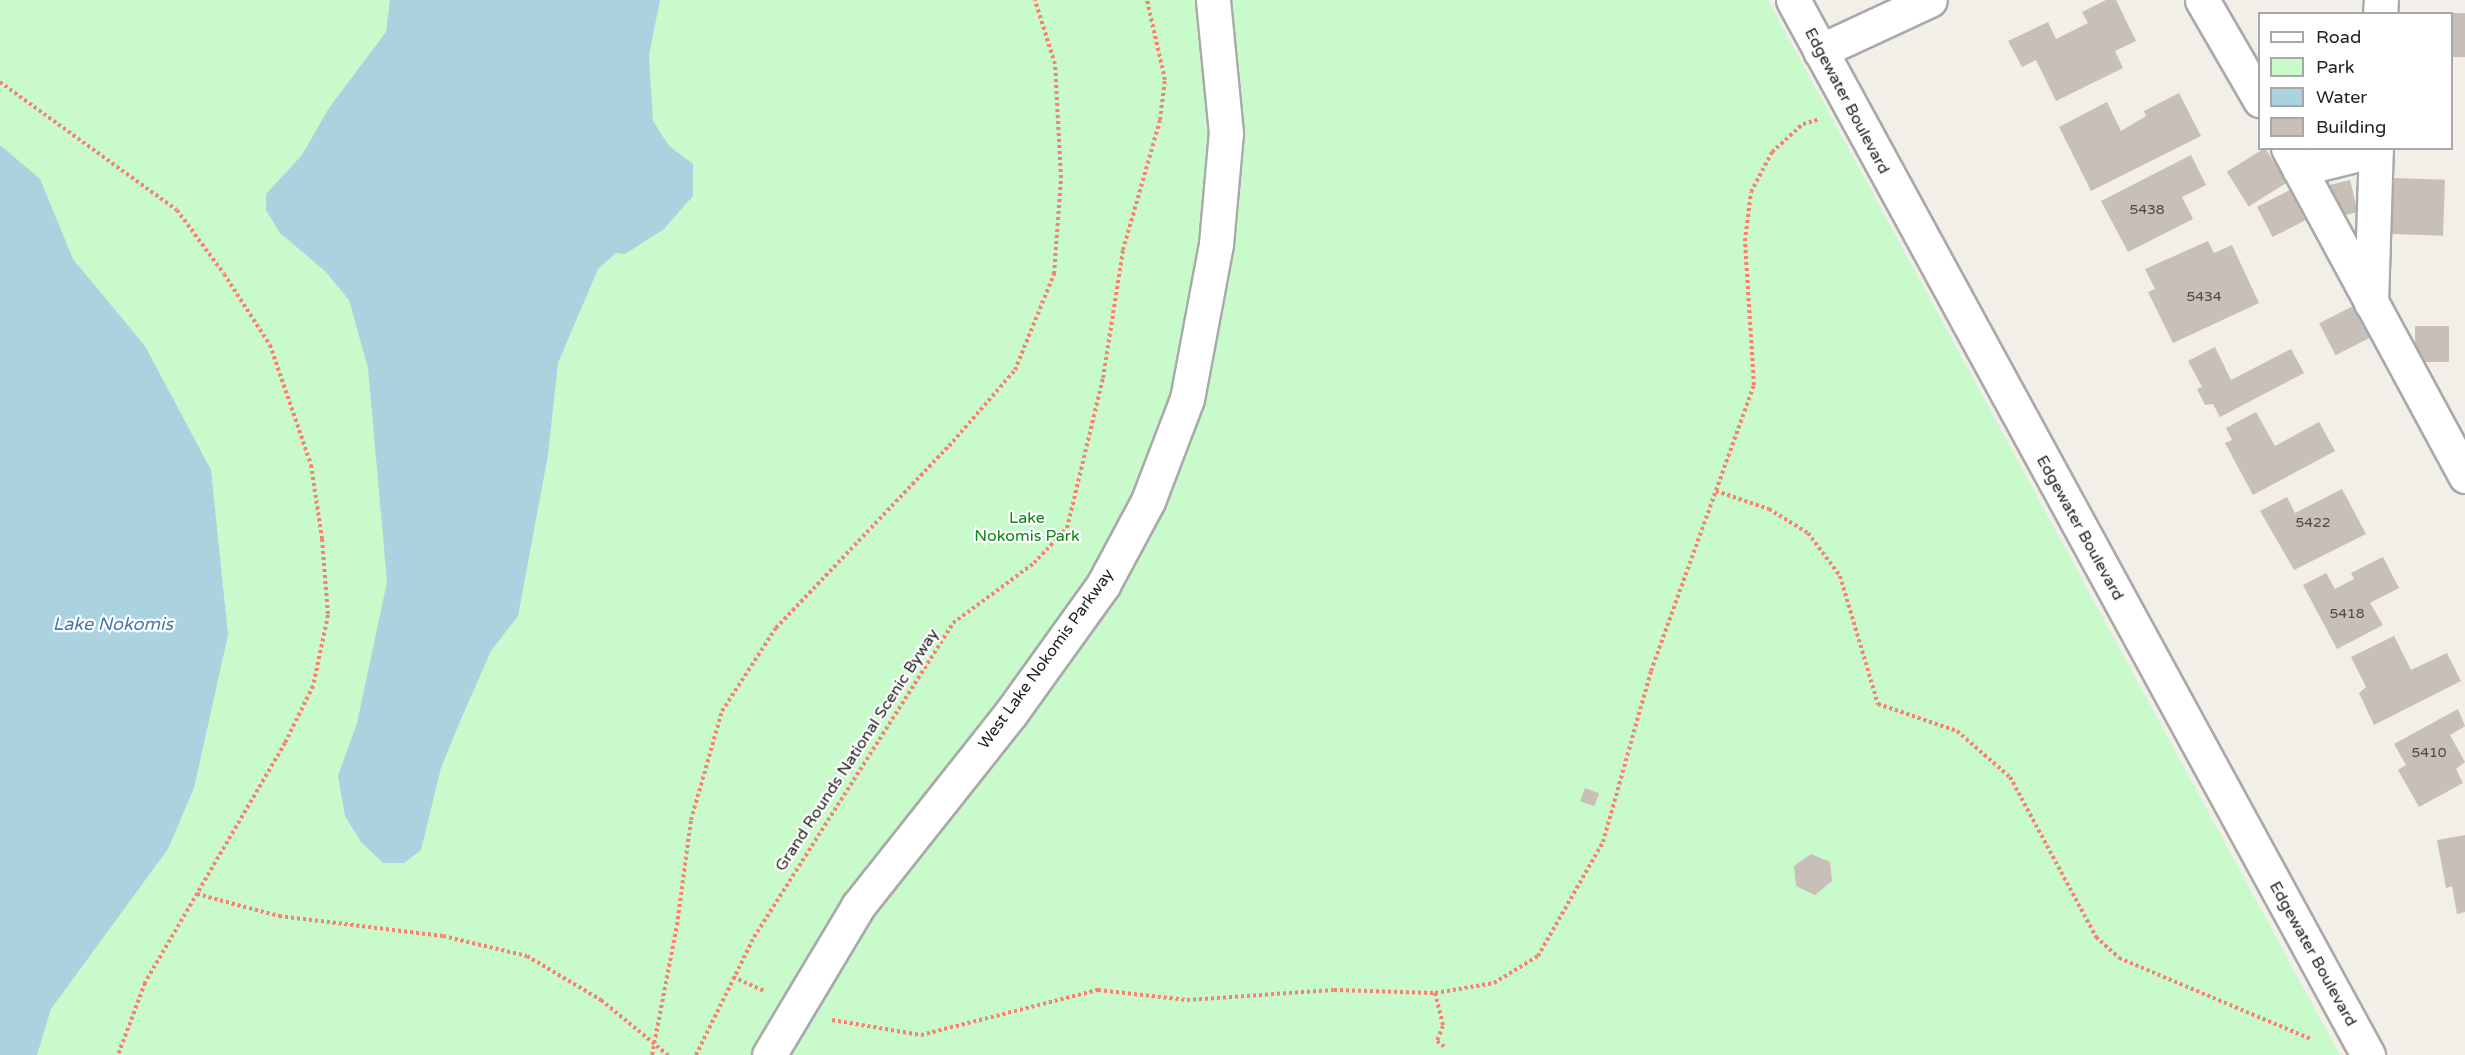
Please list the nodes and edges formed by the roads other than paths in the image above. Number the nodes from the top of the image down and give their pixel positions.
1 (1213, 0) edge
2 (1793, 0) edge
3 (1930, 0) edge
4 (2202, 0) edge
5 (1820, 51) junction
6 (2258, 98) edge
7 (2368, 150) edge
8 (2376, 150) edge
9 (2293, 159) edge
10 (2371, 304) junction
11 (2465, 476) edge
12 (769, 1055) edge
13 (2368, 1055) edge

1 - 12 street, West Lake Nokomis Parkway
2 - 5 street, Edgewater Boulevard
3 - 5 street
4 - 6 street
5 - 13 street, Edgewater Boulevard
7 - 9 street
8 - 10 street
9 - 10 street
10 - 11 street

